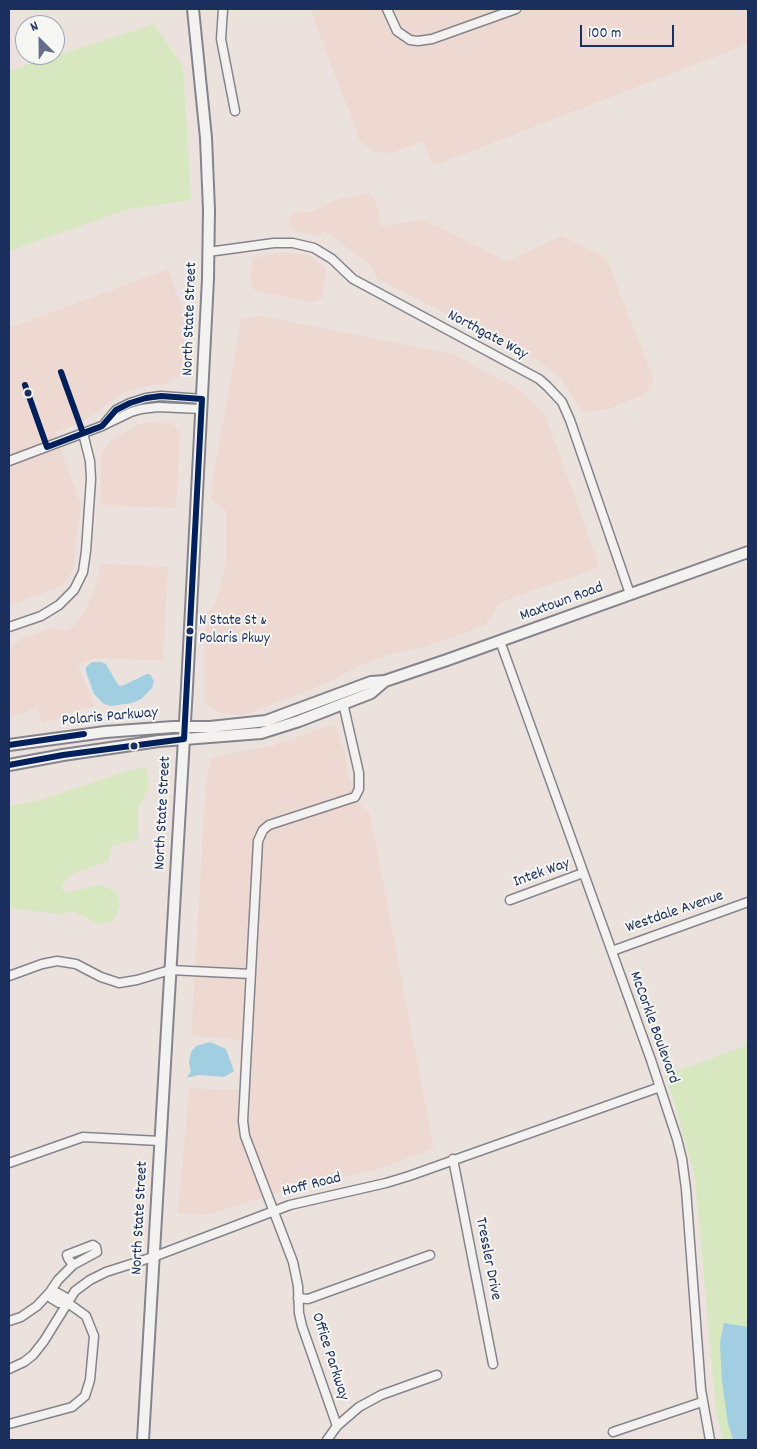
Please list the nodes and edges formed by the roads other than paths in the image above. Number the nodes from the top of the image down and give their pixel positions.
1 (193, 9) edge
2 (223, 9) edge
3 (387, 9) edge
4 (516, 9) edge
5 (236, 111) dead end
6 (208, 252) junction
7 (202, 404) junction
8 (83, 433) junction
9 (9, 462) edge
10 (748, 552) edge
11 (630, 594) junction
12 (9, 627) edge
13 (500, 641) junction
14 (385, 681) junction
15 (343, 692) junction
16 (342, 703) junction
17 (299, 721) junction
18 (184, 727) junction
19 (184, 739) junction
20 (9, 745) edge
21 (9, 766) edge
22 (583, 873) junction
23 (510, 900) dead end
24 (748, 902) edge
25 (612, 951) junction
26 (170, 970) junction
27 (251, 974) junction
28 (9, 976) edge
29 (660, 1087) junction
30 (160, 1141) junction
31 (453, 1159) junction
32 (9, 1163) edge
33 (274, 1210) junction
34 (430, 1254) dead end
35 (153, 1257) junction
36 (73, 1265) dead end
37 (50, 1292) junction
38 (298, 1298) junction
39 (68, 1303) junction
40 (9, 1321) edge
41 (493, 1364) dead end
42 (9, 1369) edge
43 (437, 1375) dead end
44 (702, 1402) junction
45 (9, 1424) edge
46 (337, 1426) junction
47 (613, 1432) dead end
48 (143, 1440) edge
49 (327, 1440) edge
50 (710, 1440) edge

1 - 6 main road, North State Street
2 - 5 street
3 - 4 street
6 - 7 main road, North State Street
6 - 11 street, Northgate Way
7 - 8 street
7 - 18 main road, North State Street
8 - 9 street
8 - 12 street
10 - 11 main road, Maxtown Road
11 - 13 main road, Maxtown Road
13 - 14 main road, Maxtown Road
13 - 22 street, McCorkle Boulevard
14 - 15 main road, Maxtown Road
14 - 16 main road, Maxtown Road
15 - 17 main road
15 - 18 main road, Maxtown Road
16 - 17 main road, Maxtown Road
16 - 27 street, Office Parkway
17 - 19 main road, Maxtown Road
18 - 19 main road, North State Street
18 - 20 main road, Polaris Parkway
19 - 21 main road, Polaris Parkway
19 - 26 main road, North State Street
22 - 23 street, Intek Way
22 - 25 street, McCorkle Boulevard
24 - 25 street, Westdale Avenue
25 - 29 street, McCorkle Boulevard
26 - 27 street
26 - 28 street
26 - 30 main road, North State Street
27 - 33 street, Office Parkway
29 - 31 street, Hoff Road
29 - 44 street, McCorkle Boulevard
30 - 32 street
30 - 35 main road, North State Street
31 - 33 street, Hoff Road
31 - 41 street, Tressler Drive
33 - 35 street, Hoff Road
33 - 38 street, Office Parkway
34 - 38 street
35 - 39 street, Hoff Road
35 - 48 main road, North State Street
36 - 37 street
37 - 39 street
37 - 40 street
38 - 46 street, Office Parkway
39 - 42 street, Hoff Road
39 - 45 street
43 - 46 street
44 - 47 street
44 - 50 street, McCorkle Boulevard
46 - 49 street

